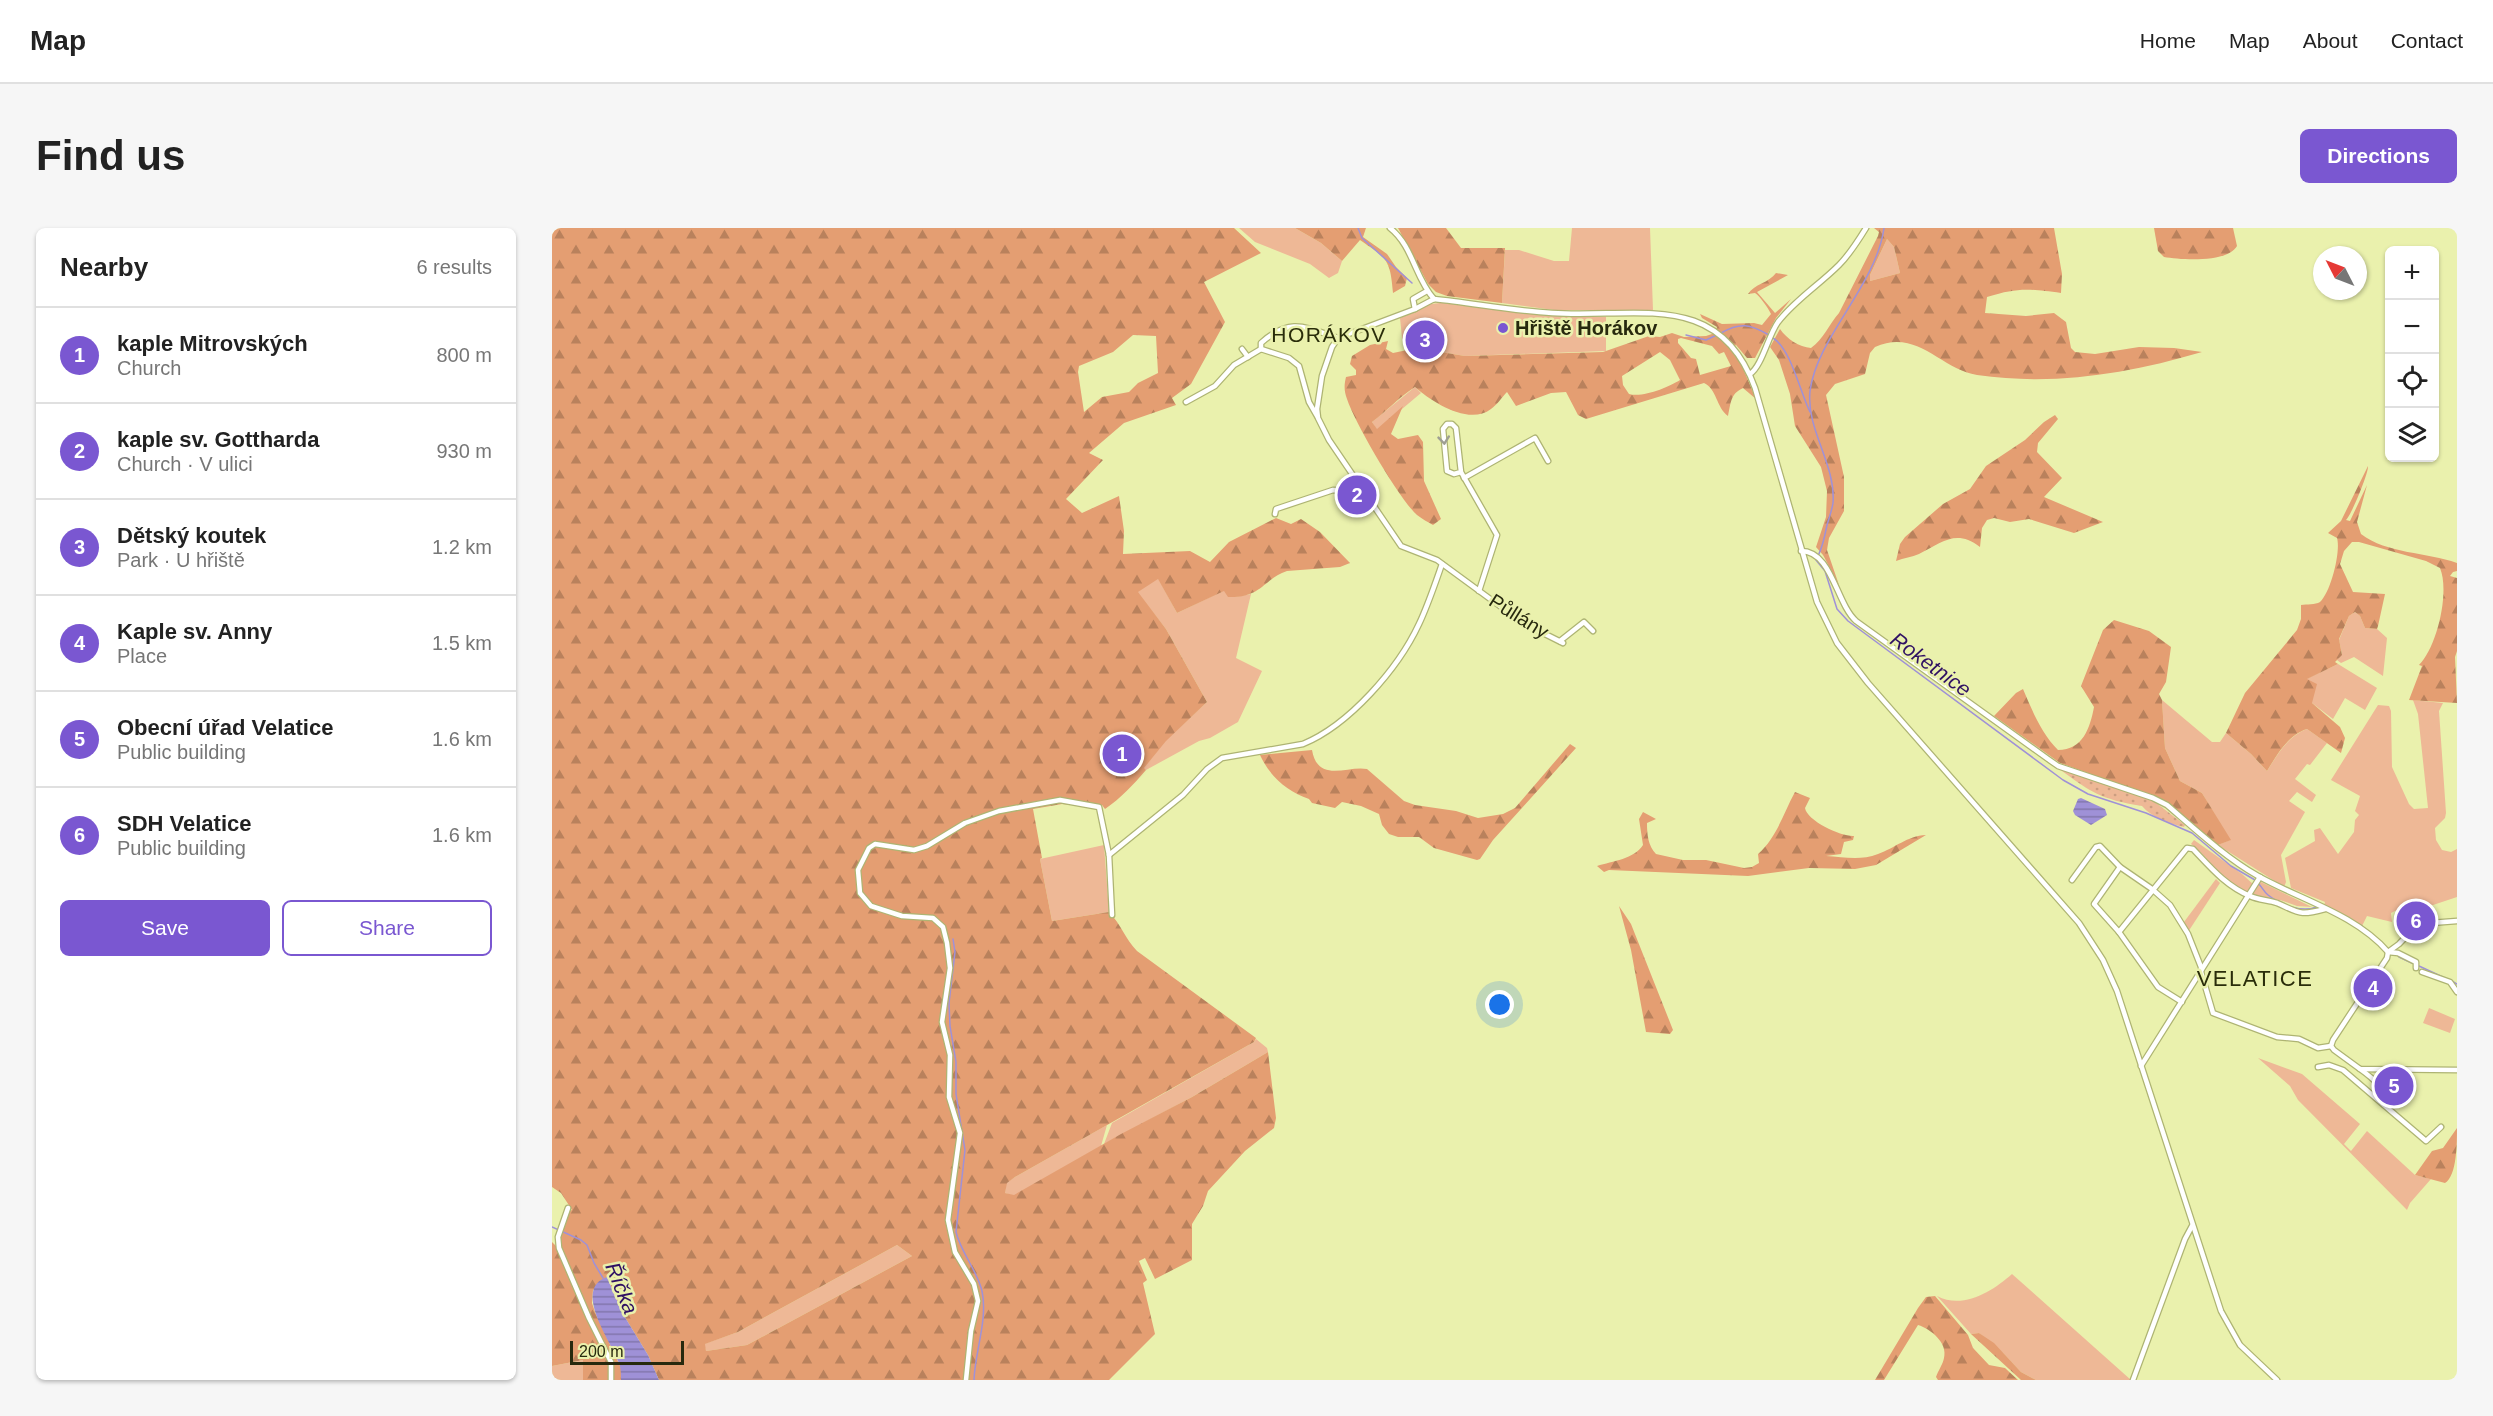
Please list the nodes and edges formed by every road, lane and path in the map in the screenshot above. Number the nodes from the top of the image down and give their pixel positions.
1 (1390, 228) edge
2 (1866, 228) edge
3 (1427, 291) junction
4 (1434, 299) junction
5 (1415, 309) junction
6 (1338, 338) junction
7 (1261, 349) junction
8 (1242, 350) dead end
9 (1248, 357) junction
10 (1750, 374) junction
11 (1186, 402) dead end
12 (1318, 418) junction
13 (1548, 461) dead end
14 (1461, 472) junction
15 (1464, 478) junction
16 (1361, 487) junction
17 (1275, 514) dead end
18 (1801, 550) junction
19 (1442, 564) junction
20 (1479, 591) junction
21 (1579, 617) dead end
22 (1584, 622) junction
23 (1593, 632) dead end
24 (1109, 855) junction
25 (2120, 867) junction
26 (2072, 880) dead end
27 (2258, 880) junction
28 (2154, 891) junction
29 (2248, 895) junction
30 (2321, 907) junction
31 (1112, 915) dead end
32 (2457, 921) edge
33 (2119, 932) junction
34 (2388, 952) junction
35 (2416, 966) dead end
36 (2200, 972) junction
37 (2422, 972) dead end
38 (2457, 992) edge
39 (2181, 1002) junction
40 (2331, 1046) junction
41 (2141, 1066) junction
42 (2318, 1067) dead end
43 (2360, 1069) junction
44 (2457, 1070) edge
45 (2386, 1105) junction
46 (2441, 1127) dead end
47 (568, 1209) dead end
48 (2192, 1226) junction
49 (611, 1380) edge
50 (966, 1380) edge
51 (2133, 1380) edge
52 (2277, 1380) edge

1 - 3 street
2 - 10 street
3 - 4 street
3 - 5 street
4 - 5 street
4 - 10 street
5 - 6 street
6 - 7 street
6 - 12 street
7 - 9 street
7 - 12 street, Půllány
8 - 9 street
9 - 11 street
10 - 18 street
12 - 16 street, Půllány
13 - 15 street
14 -> 14 street, Půllány
14 - 15 street, Půllány
15 - 20 street, Půllány
16 - 17 street
16 - 19 street, Půllány
18 - 27 street
18 - 41 street
19 - 20 street, Půllány
19 - 24 street
20 - 22 street, Půllány
21 - 22 street, Půllány
22 - 23 street, Půllány
24 - 31 street
24 - 50 street
25 - 26 street
25 - 28 street
25 - 33 street
27 - 29 street
27 - 30 street
28 - 29 street
28 - 33 street
28 - 36 street
29 - 30 street
29 - 36 street
30 - 34 street
32 - 34 street
33 - 39 street
34 - 35 street
34 - 40 street
36 - 39 street
36 - 40 street
37 - 38 street
39 - 41 street
40 - 43 street
41 - 48 street
42 - 45 street
43 - 44 street
43 - 45 street
45 - 46 street
47 - 49 street
48 - 51 street
48 - 52 street

